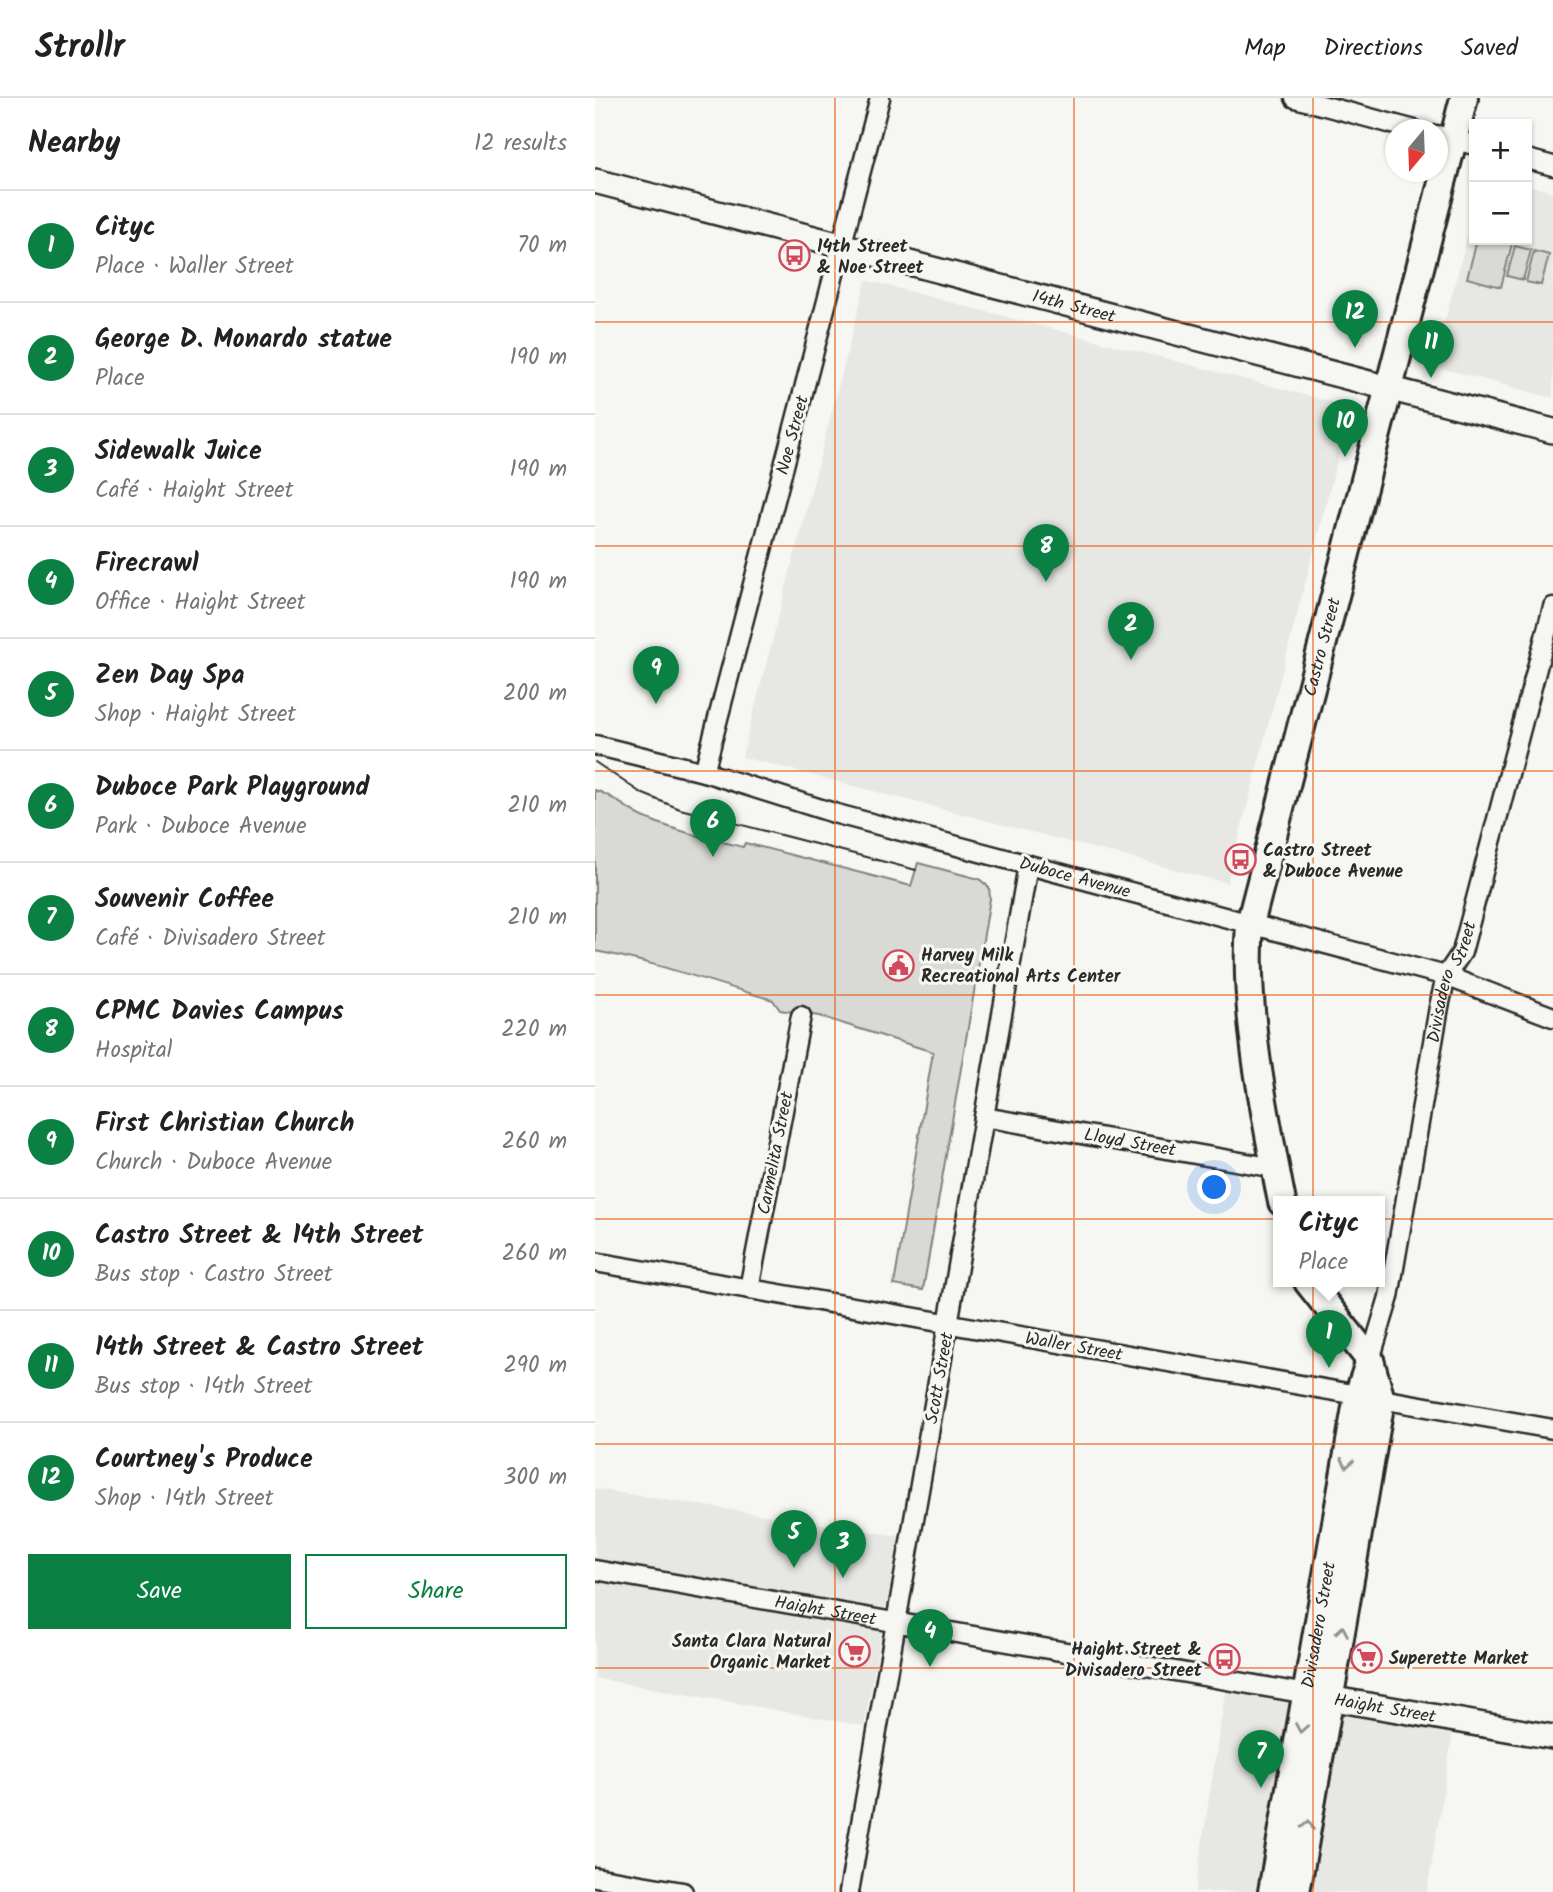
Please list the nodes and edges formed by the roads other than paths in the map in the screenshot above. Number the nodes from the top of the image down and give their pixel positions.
1 (880, 98) edge
2 (1295, 98) edge
3 (1465, 98) edge
4 (1385, 122) edge
5 (1455, 140) edge
6 (1532, 160) edge
7 (1553, 166) edge
8 (595, 181) edge
9 (841, 245) junction
10 (1389, 388) junction
11 (1553, 431) edge
12 (1553, 607) edge
13 (595, 745) edge
14 (704, 772) junction
15 (1028, 865) junction
16 (1250, 924) junction
17 (1446, 976) junction
18 (801, 1016) dead end
19 (1553, 1017) edge
20 (984, 1117) junction
21 (1275, 1168) junction
22 (1281, 1196) edge
23 (595, 1262) edge
24 (1312, 1287) edge
25 (749, 1289) junction
26 (948, 1324) junction
27 (1370, 1360) junction
28 (1369, 1397) junction
29 (1553, 1429) edge
30 (595, 1570) edge
31 (896, 1623) junction
32 (1319, 1696) junction
33 (1553, 1737) edge
34 (595, 1877) edge
35 (683, 1892) edge
36 (849, 1892) edge
37 (1272, 1892) edge
38 (1296, 1892) edge

1 - 9 street, Noe Street
2 - 4 street
3 - 5 main road, Castro Street
5 - 10 main road, Castro Street
6 - 7 street
8 - 9 street, 14th Street
9 - 10 street, 14th Street
9 - 14 street, Noe Street
10 - 11 street, 14th Street
10 - 16 main road, Castro Street
12 - 17 street, Divisadero Street
13 - 14 street, Duboce Avenue
14 - 15 street, Duboce Avenue
15 - 16 street, Duboce Avenue
15 - 20 street, Scott Street
16 - 17 street, Duboce Avenue
16 - 21 main road, Castro Street
17 - 19 street, Duboce Avenue
17 - 27 street, Divisadero Street
18 - 25 street, Carmelita Street
20 - 21 street, Lloyd Street
20 - 26 street, Scott Street
21 - 22 main road, Castro Street
23 - 25 street, Waller Street
24 - 27 main road
25 - 26 street, Waller Street
26 - 28 street, Waller Street
26 - 31 street, Scott Street
27 - 28 main road, Divisadero Street
28 - 29 street, Waller Street
28 - 32 main road, Divisadero Street
30 - 31 street, Haight Street
31 - 32 street, Haight Street
31 - 36 street, Scott Street
32 - 33 street, Haight Street
32 -> 37 main road, Divisadero Street
38 -> 32 main road, Divisadero Street
34 - 35 street

